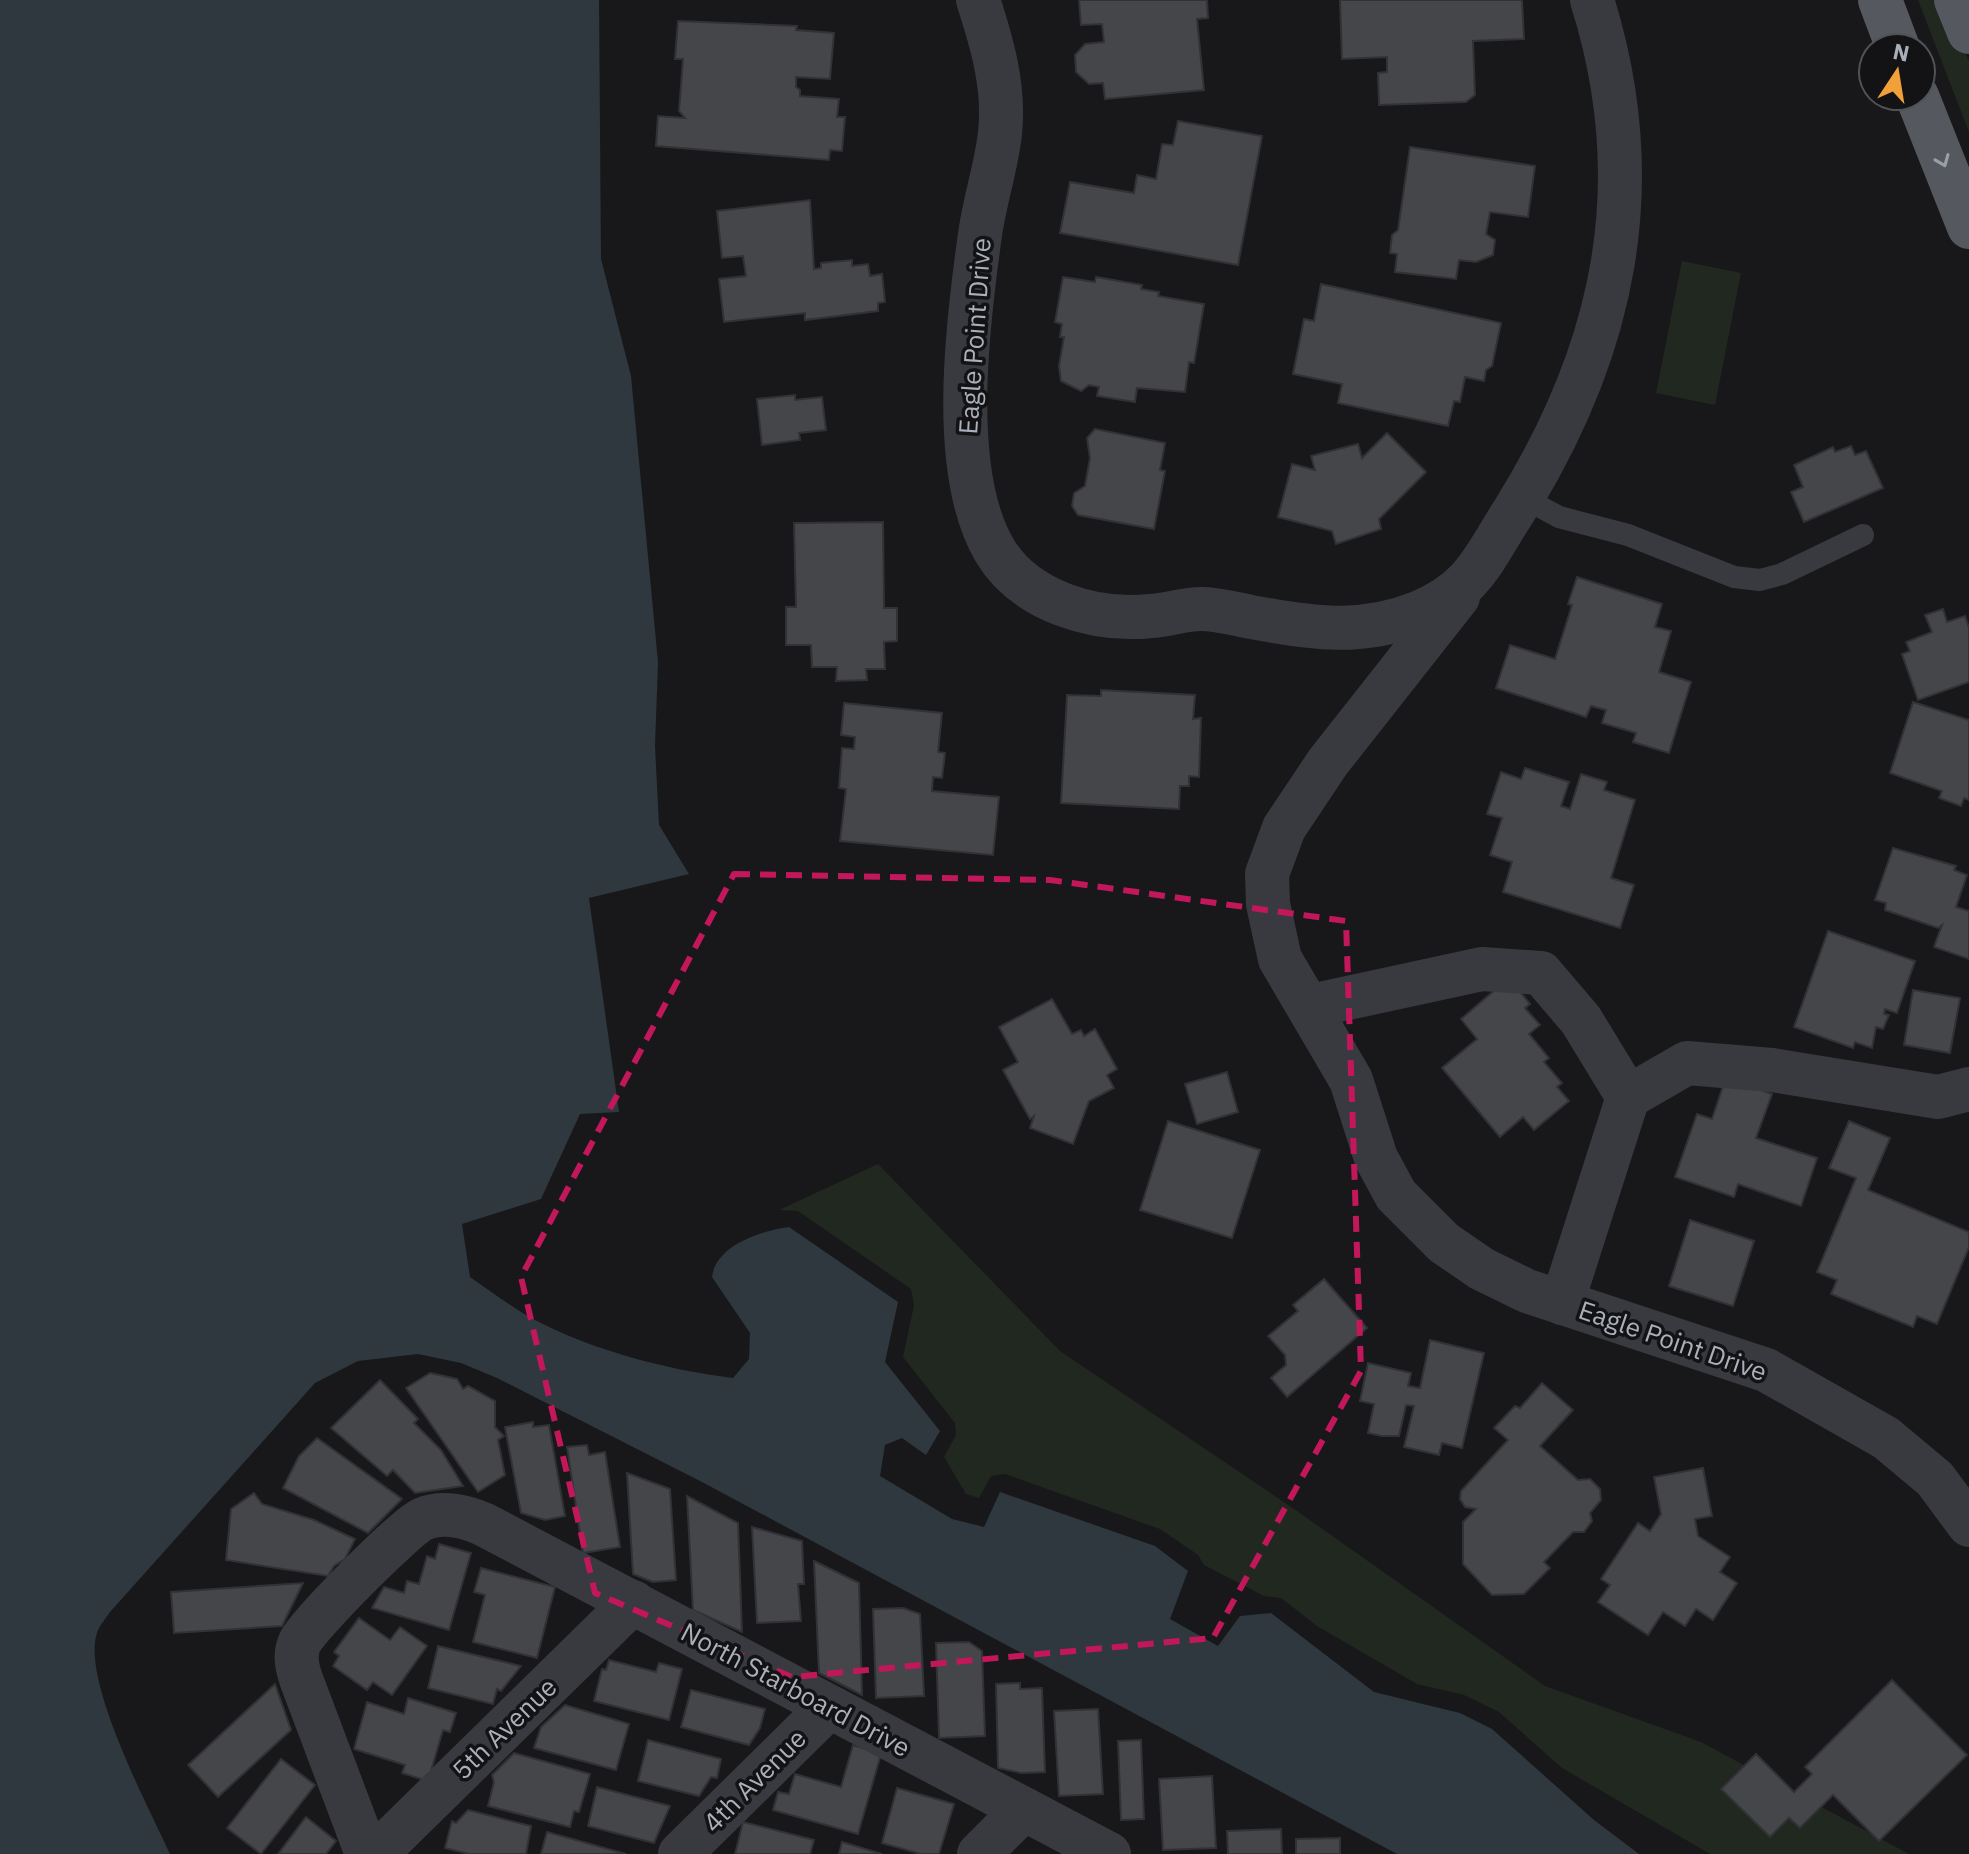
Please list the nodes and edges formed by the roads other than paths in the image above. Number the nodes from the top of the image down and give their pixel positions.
1 (978, 0) edge
2 (1592, 0) edge
3 (1880, 0) edge
4 (1956, 0) edge
5 (1892, 32) edge
6 (1969, 32) edge
7 (1923, 112) edge
8 (1969, 227) edge
9 (1522, 497) junction
10 (1863, 535) dead end
11 (1466, 587) junction
12 (1311, 1006) junction
13 (1969, 1089) edge
14 (1628, 1097) junction
15 (1562, 1303) junction
16 (1969, 1525) edge
17 (633, 1602) junction
18 (829, 1707) junction
19 (1024, 1809) junction
20 (367, 1854) edge
21 (376, 1854) edge
22 (680, 1854) edge
23 (979, 1854) edge
24 (1109, 1854) edge

1 - 11 street, Eagle Point Drive
2 - 9 street, Eagle Point Drive
3 - 5 main road
4 - 6 main road
7 -> 8 main road
9 - 10 lane
9 - 11 street, Eagle Point Drive
11 - 12 street, Eagle Point Drive
12 - 14 street
12 - 15 street, Eagle Point Drive
13 - 14 street
14 - 15 street, Eagle Point Drive
15 - 16 street, Eagle Point Drive
17 - 18 street, North Starboard Drive
17 - 20 street, North Starboard Drive
17 - 21 street, 5th Avenue
18 - 19 street, North Starboard Drive
18 - 22 street, 4th Avenue
19 - 23 street
19 - 24 street, North Starboard Drive

